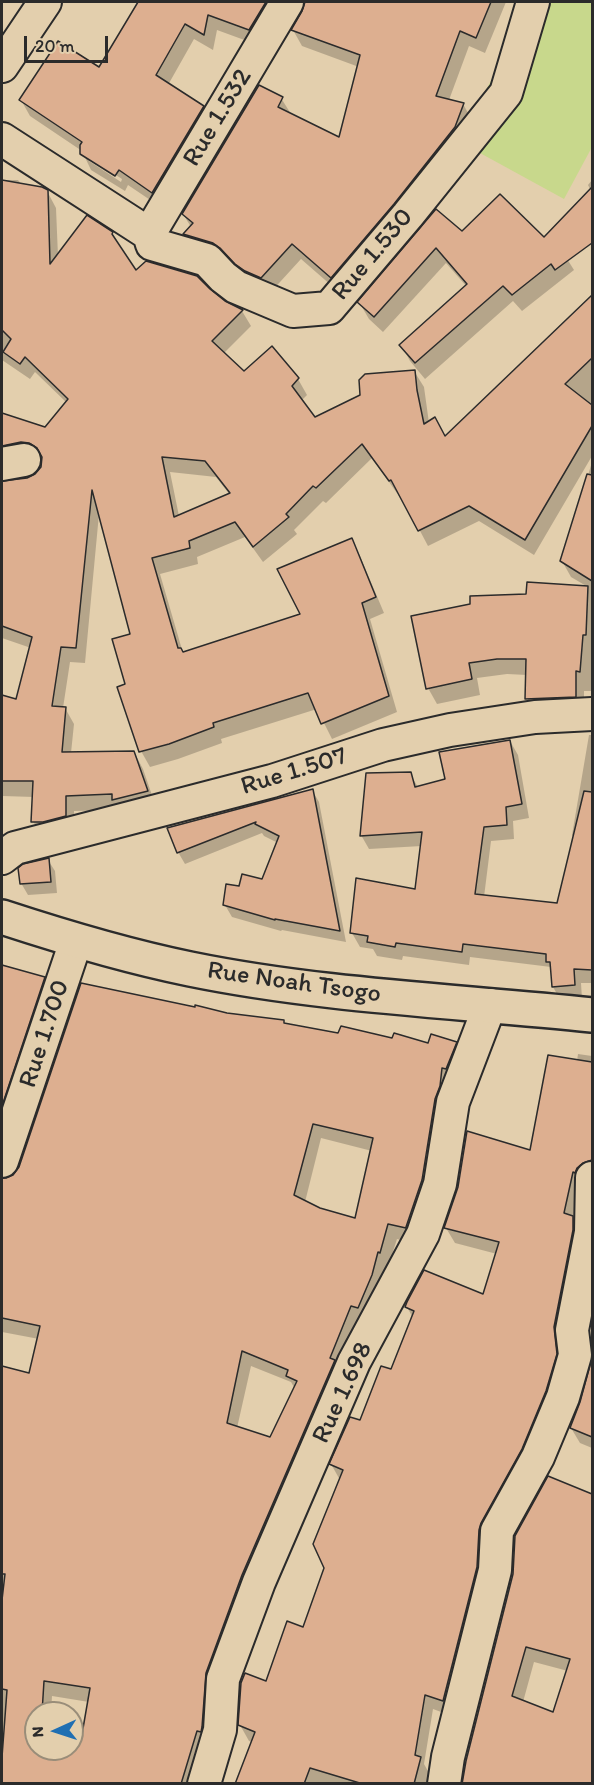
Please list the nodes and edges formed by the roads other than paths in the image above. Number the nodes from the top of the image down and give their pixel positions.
1 (45, 2) edge
2 (287, 2) edge
3 (533, 2) edge
4 (2, 66) edge
5 (2, 139) edge
6 (148, 234) junction
7 (592, 714) edge
8 (2, 858) edge
9 (2, 917) edge
10 (76, 941) junction
11 (490, 1005) junction
12 (592, 1015) edge
13 (2, 1161) edge
14 (592, 1178) edge
15 (204, 1784) edge
16 (444, 1784) edge

1 - 4 street
2 - 6 street, Rue 1.532
3 - 6 street, Rue 1.530
5 - 6 street, Rue 1.530
7 - 8 street, Rue 1.507
9 - 10 main road, Rue Noah Tsogo
10 - 11 main road, Rue Noah Tsogo
10 - 13 street, Rue 1.700
11 - 12 main road, Rue Noah Tsogo
11 - 15 street, Rue 1.698
14 - 16 street

